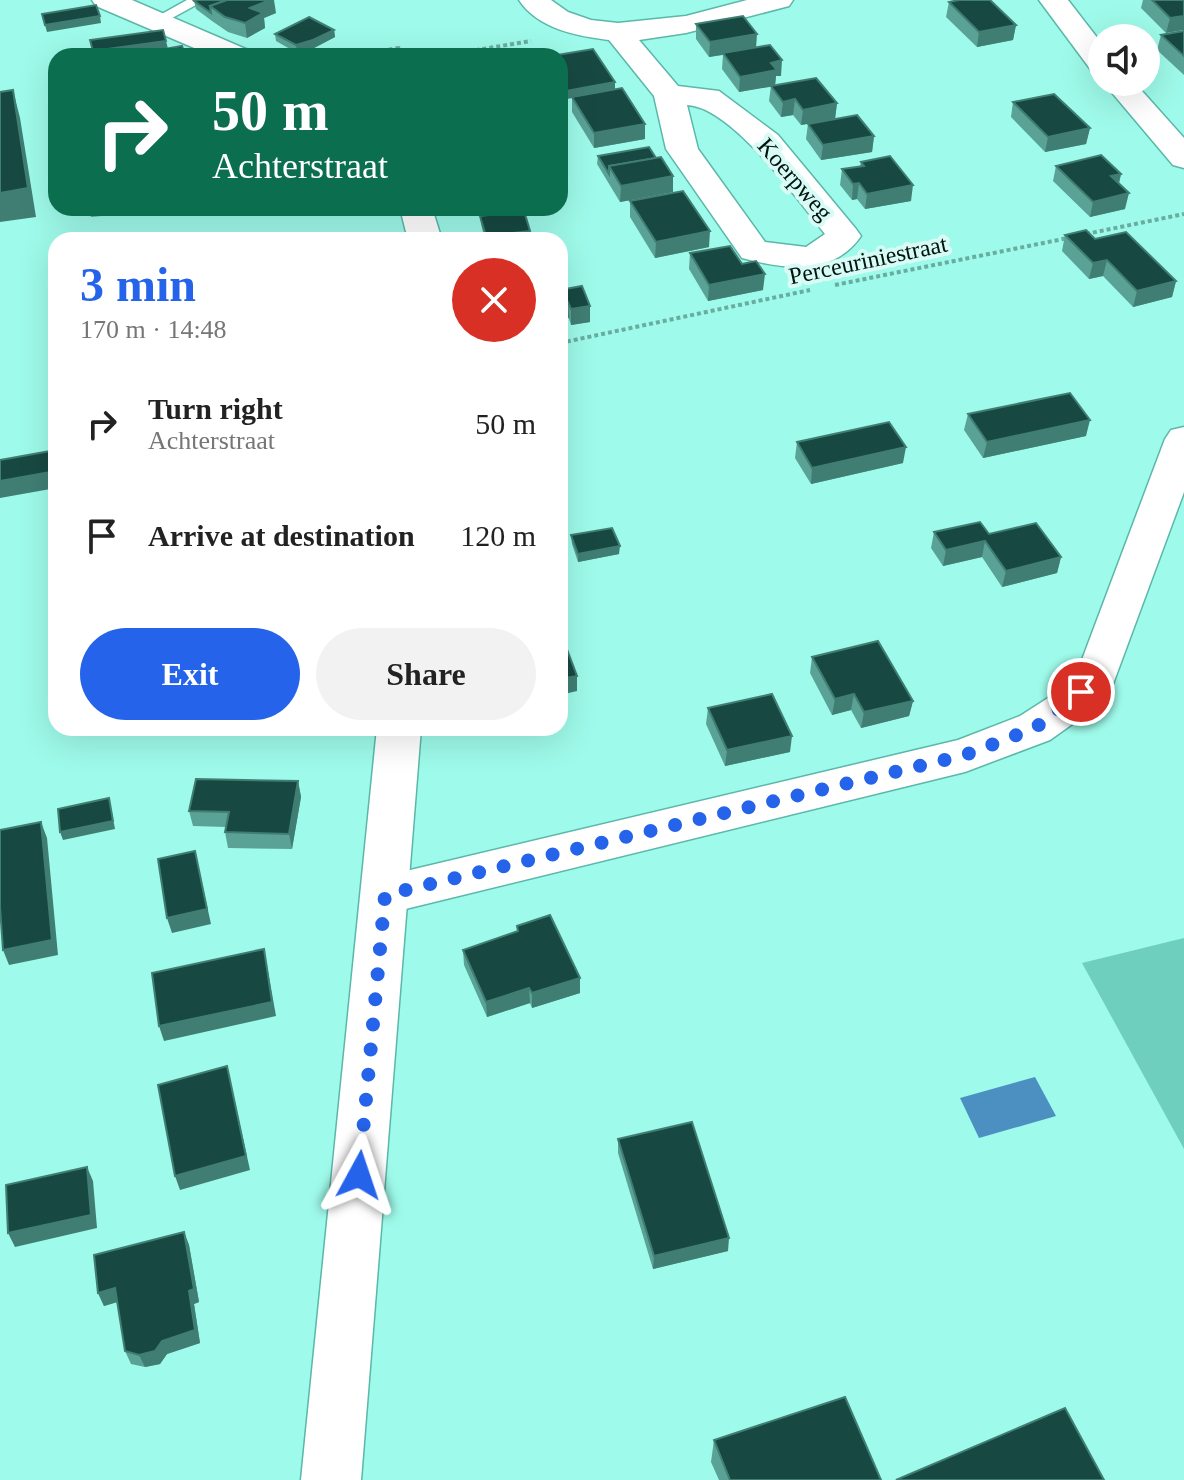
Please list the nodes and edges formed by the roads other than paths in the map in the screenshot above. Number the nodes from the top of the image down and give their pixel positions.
1 (106, 0) edge
2 (198, 0) edge
3 (533, 0) edge
4 (779, 0) edge
5 (1053, 0) edge
6 (158, 20) junction
7 (610, 31) junction
8 (1088, 46) edge
9 (219, 48) edge
10 (669, 95) junction
11 (1130, 96) edge
12 (1184, 158) edge
13 (1184, 439) edge
14 (398, 736) edge
15 (385, 895) junction
16 (331, 1480) edge

1 - 6 street
2 - 6 lane
3 - 7 street
4 - 7 street
5 - 8 street
6 - 9 street
7 - 10 street, Koerpweg
10 - 10 street, Koerpweg
11 - 12 street
13 - 15 street
14 - 15 street
15 - 16 street

